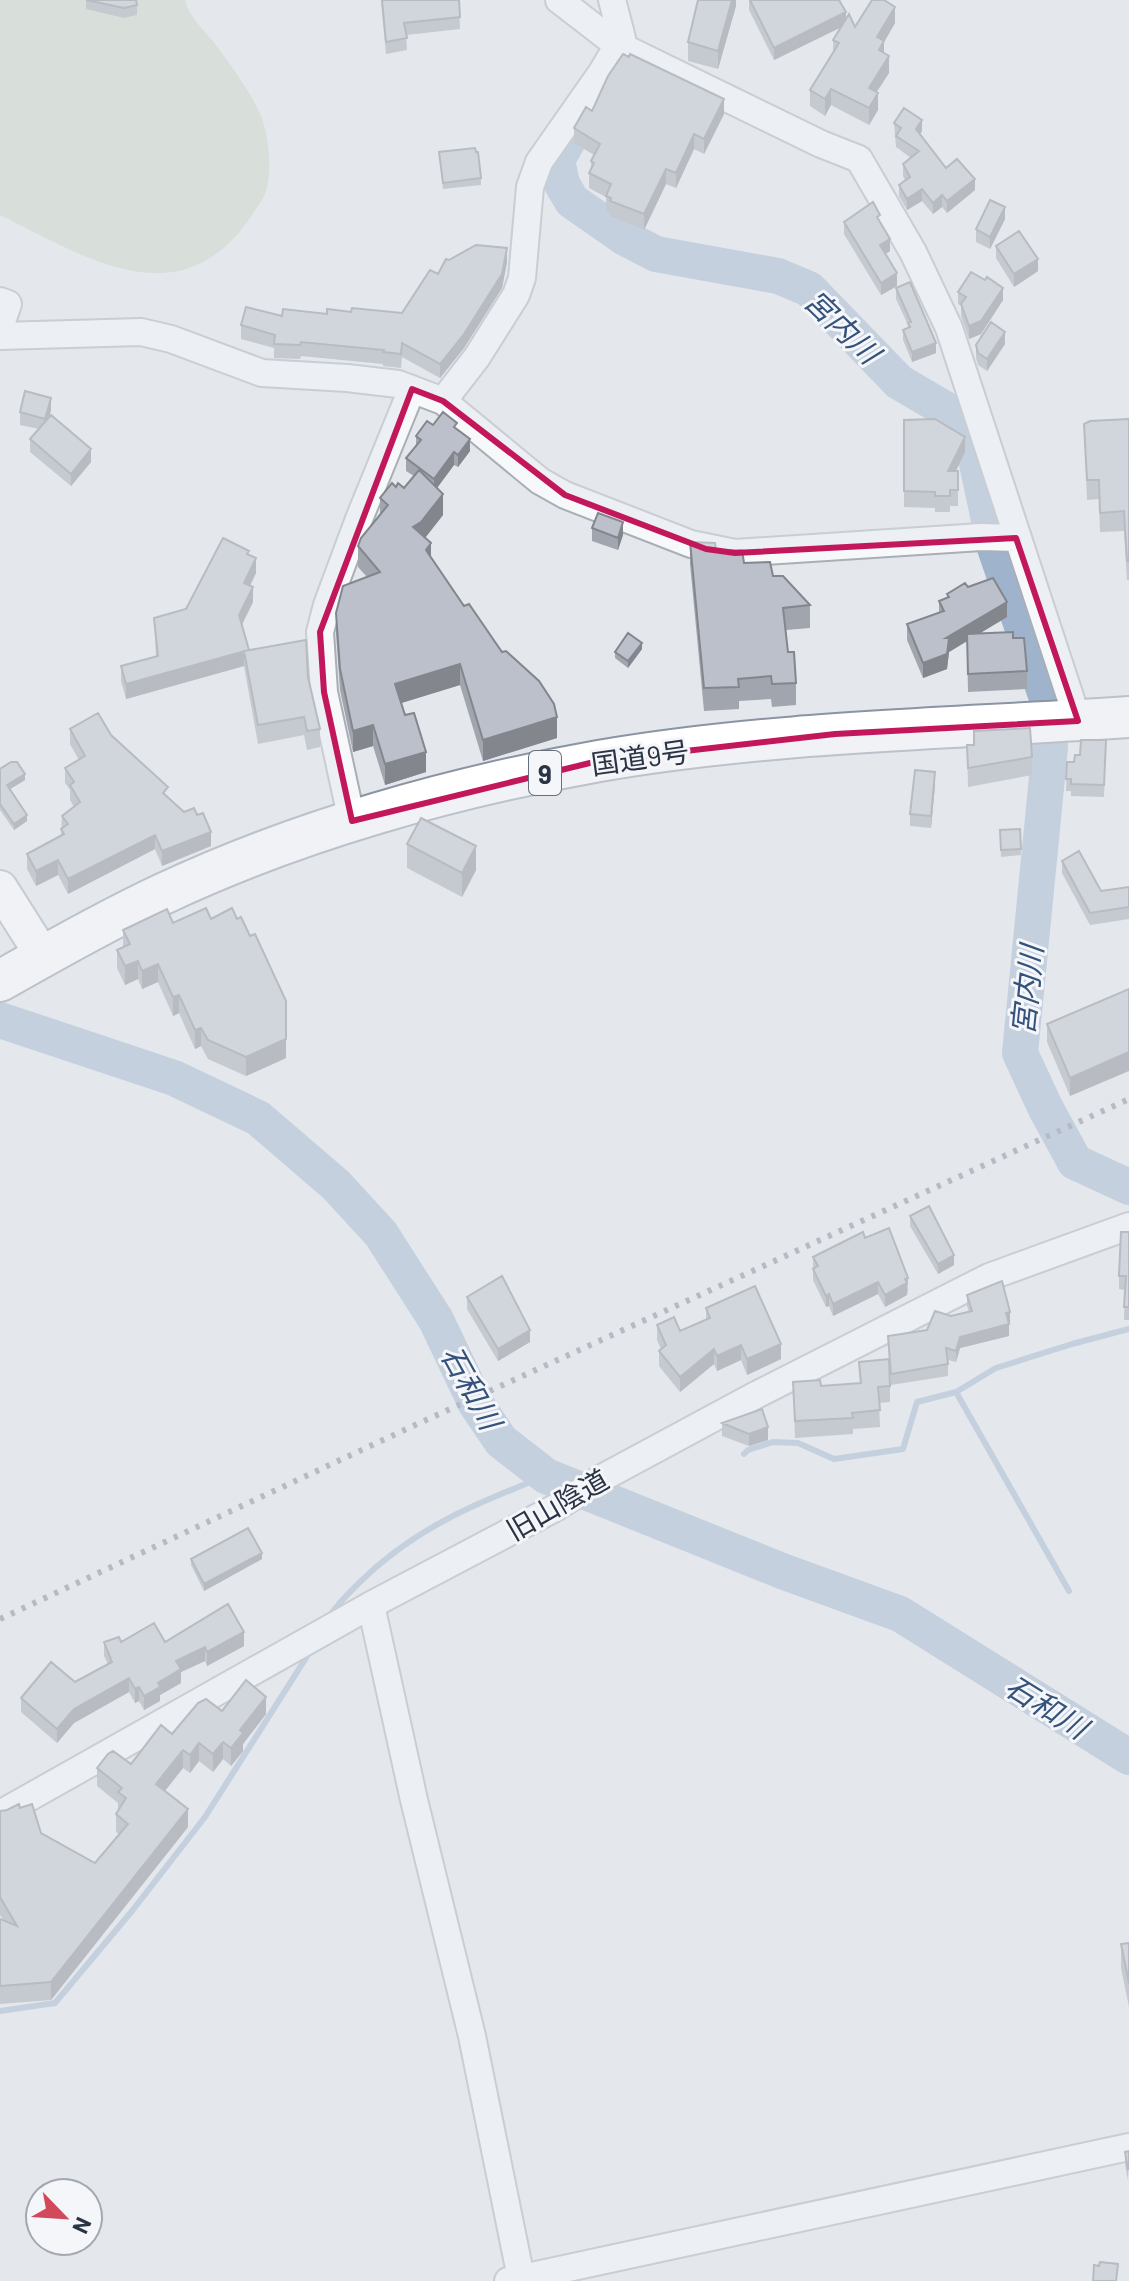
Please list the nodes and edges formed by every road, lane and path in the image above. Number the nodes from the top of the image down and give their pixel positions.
1 (559, 0) edge
2 (612, 0) edge
3 (616, 44) junction
4 (0, 301) edge
5 (0, 327) edge
6 (0, 336) edge
7 (412, 389) junction
8 (443, 401) junction
9 (1016, 538) junction
10 (1129, 717) edge
11 (1078, 721) junction
12 (352, 821) junction
13 (0, 888) edge
14 (43, 956) junction
15 (0, 981) edge
16 (1129, 1226) edge
17 (371, 1605) junction
18 (0, 1814) edge
19 (1129, 2147) edge
20 (515, 2280) edge

1 - 3 street
2 - 3 street
3 - 8 street
3 - 9 street
4 - 5 street
6 - 7 street
7 - 8 street
7 - 12 street
8 - 9 street
9 - 11 street
10 - 11 highway, 国道9号 / 9
11 - 12 highway, 国道9号 / 9
12 - 14 highway, 国道9号 / 9
13 - 14 main road
14 - 15 highway, 国道9号 / 9
16 - 17 street, 旧山陰道
17 - 18 street, 旧山陰道
17 - 20 street
19 - 20 street

